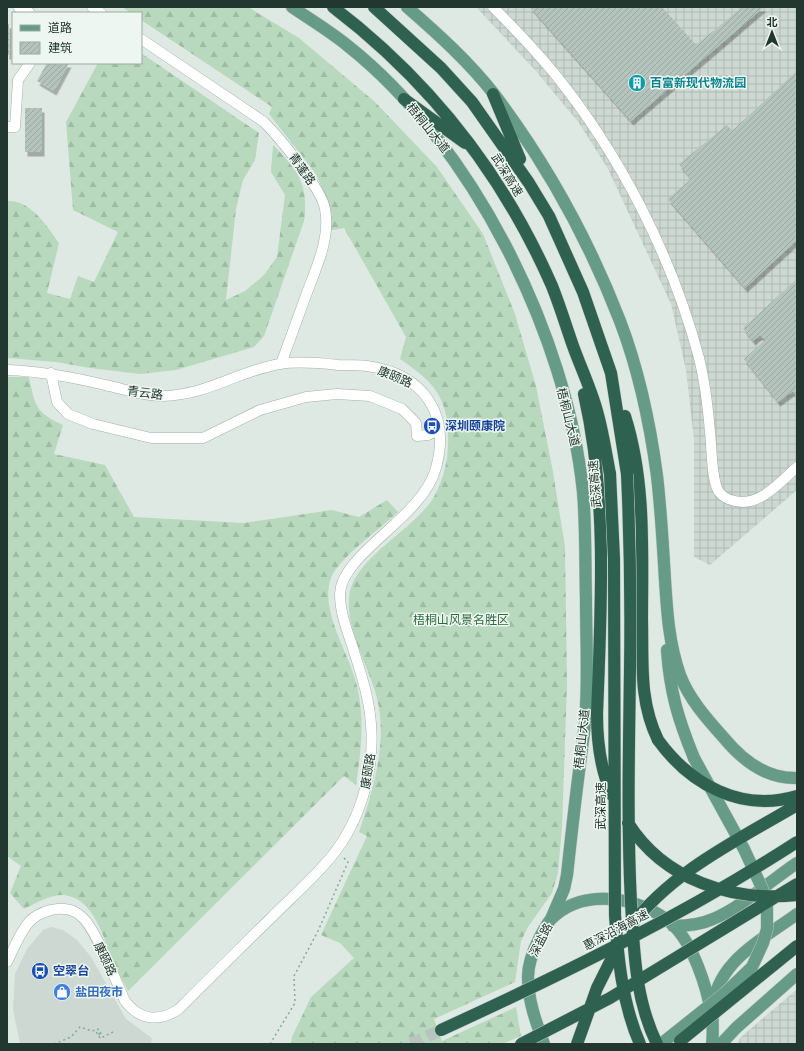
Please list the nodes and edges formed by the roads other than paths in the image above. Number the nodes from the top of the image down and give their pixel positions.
1 (18, 7) edge
2 (292, 7) edge
3 (333, 7) edge
4 (374, 7) edge
5 (407, 7) edge
6 (493, 7) edge
7 (28, 12) edge
8 (142, 40) edge
9 (29, 64) edge
10 (494, 94) junction
11 (404, 99) junction
12 (7, 127) edge
13 (476, 151) junction
14 (529, 183) junction
15 (573, 344) junction
16 (281, 364) junction
17 (7, 370) edge
18 (51, 373) junction
19 (612, 373) junction
20 (439, 430) junction
21 (797, 467) edge
22 (667, 606) junction
23 (797, 778) edge
24 (797, 796) edge
25 (797, 805) edge
26 (797, 842) edge
27 (797, 862) edge
28 (797, 884) edge
29 (797, 895) edge
30 (797, 914) edge
31 (552, 919) junction
32 (674, 926) junction
33 (797, 946) edge
34 (7, 962) edge
35 (797, 974) edge
36 (713, 1020) junction
37 (441, 1030) tunnel mouth
38 (521, 1044) edge
39 (544, 1044) edge
40 (577, 1044) edge
41 (640, 1044) edge
42 (657, 1044) edge
43 (661, 1044) edge
44 (676, 1044) edge
45 (712, 1044) edge
46 (721, 1044) edge

1 - 7 street
2 - 11 main road, 梧桐山大道
3 - 13 highway, 武深高速
4 - 14 highway, 武深高速
5 - 10 main road
6 - 21 street
8 - 16 street, 青蓬路
9 - 12 street
10 - 14 highway
10 - 22 main road
11 - 13 highway
11 - 31 main road, 梧桐山大道
13 - 15 highway, 武深高速
14 - 19 highway, 武深高速
15 - 29 highway, bridge
15 - 41 highway, 武深高速, bridge
16 - 18 street, 青云路
16 - 20 street, 康颐路
17 - 18 street, 青云路
18 - 20 street
19 - 24 highway, bridge
19 - 42 highway, 武深高速, bridge
20 - 34 street, 康颐路
22 - 23 main road
22 - 43 main road, bridge
25 - 40 highway, bridge
26 - 37 highway, 惠深沿海高速, bridge
27 - 32 main road
28 - 38 highway, bridge
30 - 36 main road, 深盐路
31 - 32 main road, 深盐路
31 - 39 main road, 深盐路
32 - 36 main road, 深盐路
33 - 44 highway, bridge
35 - 46 main road
36 - 45 main road, 深盐路

